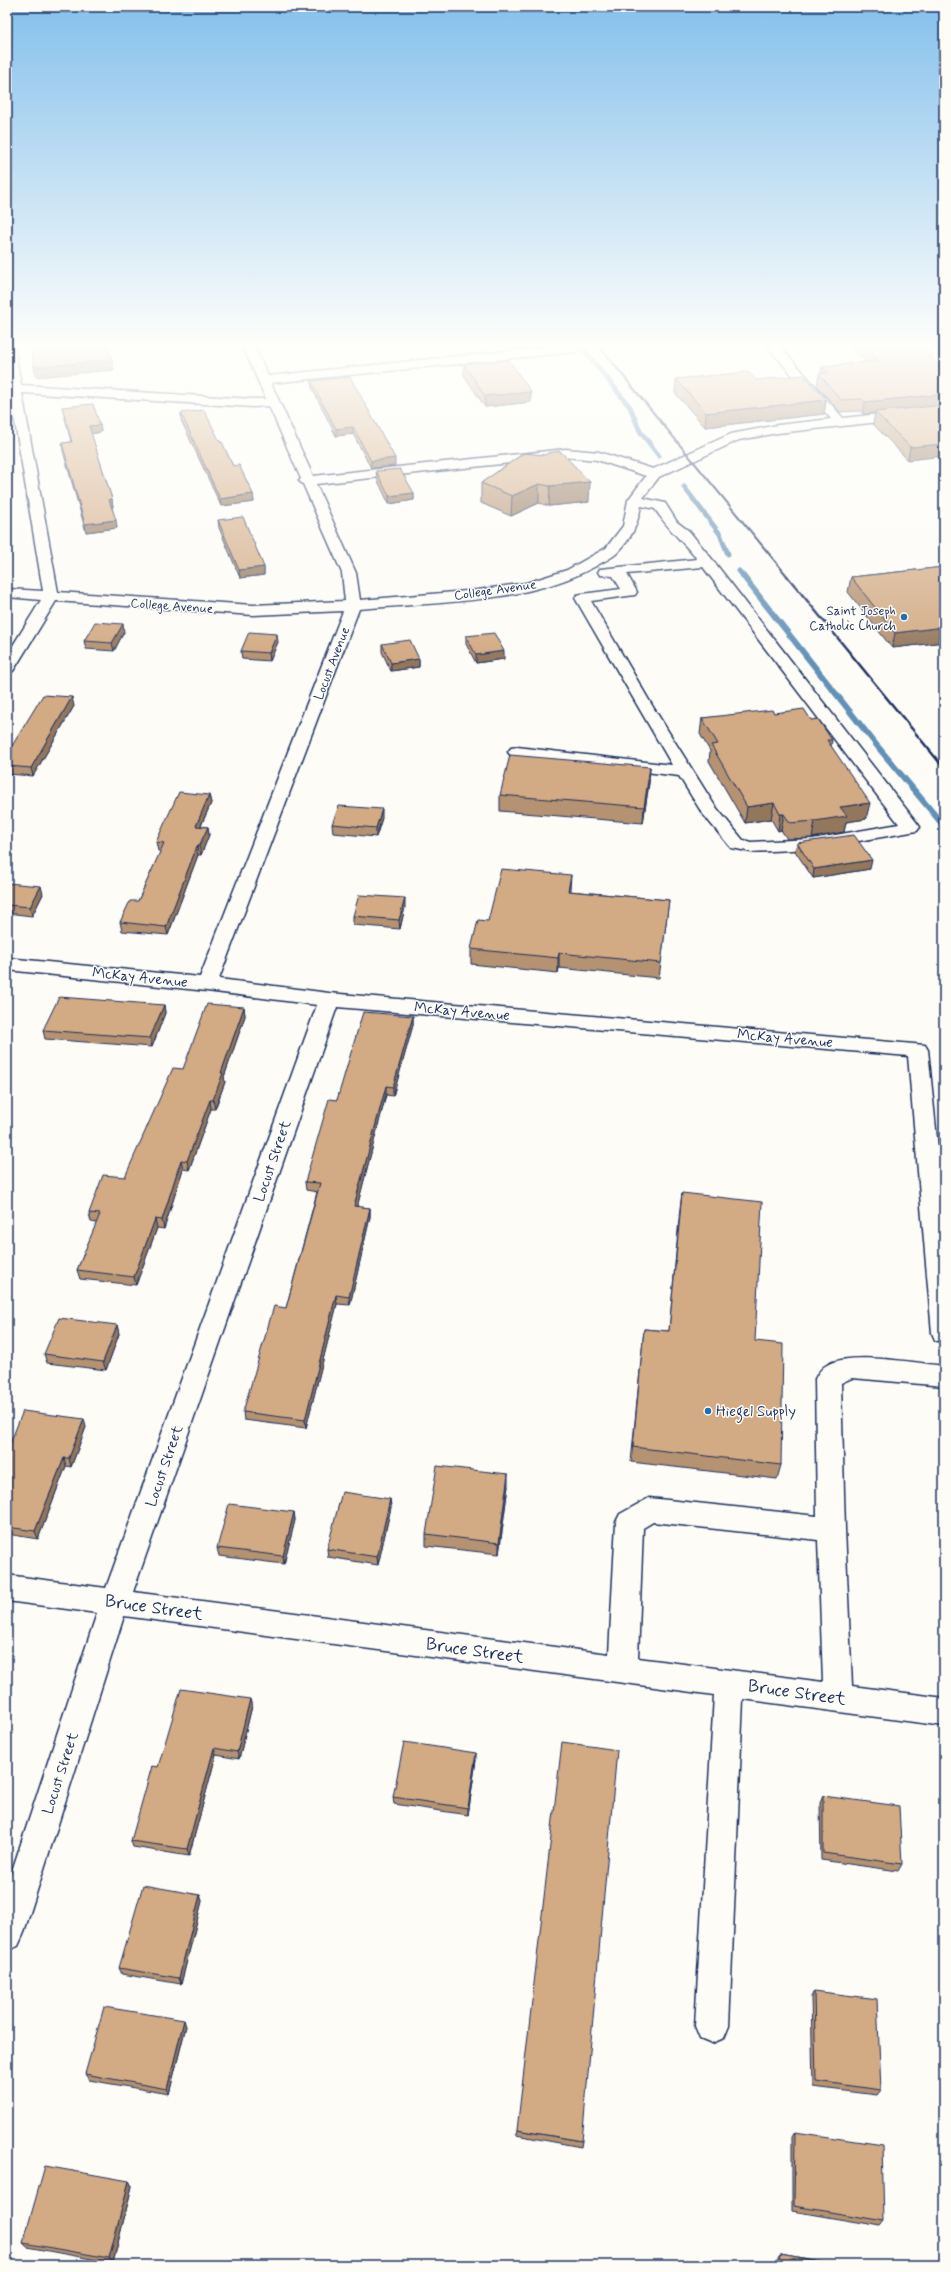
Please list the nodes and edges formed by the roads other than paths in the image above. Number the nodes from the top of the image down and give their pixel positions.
1 (23, 451) edge
2 (293, 451) edge
3 (705, 451) edge
4 (654, 474) junction
5 (306, 481) junction
6 (635, 500) junction
7 (708, 562) junction
8 (618, 571) junction
9 (572, 573) junction
10 (7, 593) edge
11 (52, 596) junction
12 (354, 604) junction
13 (7, 668) edge
14 (517, 752) dead end
15 (685, 772) junction
16 (7, 964) edge
17 (207, 984) junction
18 (329, 1000) junction
19 (941, 1257) edge
20 (944, 1333) edge
21 (944, 1376) edge
22 (831, 1528) junction
23 (7, 1588) edge
24 (116, 1602) junction
25 (623, 1669) junction
26 (730, 1683) junction
27 (838, 1698) junction
28 (944, 1712) edge
29 (7, 1935) edge
30 (712, 2026) dead end

1 - 11 street
2 - 5 street
3 - 4 street, College Avenue
4 - 5 street
4 - 6 street, College Avenue
5 - 12 street
6 - 7 street
6 - 9 street, College Avenue
7 - 8 street
7 - 15 street
8 - 9 street
8 - 15 street
9 - 12 street, College Avenue
10 - 11 street, College Avenue
11 - 12 street, College Avenue
11 - 13 street
12 - 17 street, Locust Avenue
14 - 15 street
16 - 17 street, McKay Avenue
17 - 18 street, McKay Avenue
18 - 19 street, McKay Avenue
18 - 24 street, Locust Street
19 - 20 street
21 - 22 street
22 - 25 street
22 - 27 street
23 - 24 street, Bruce Street
24 - 25 street, Bruce Street
24 - 29 street, Locust Street
25 - 26 street, Bruce Street
26 - 27 street, Bruce Street
26 - 30 street
27 - 28 street, Bruce Street

